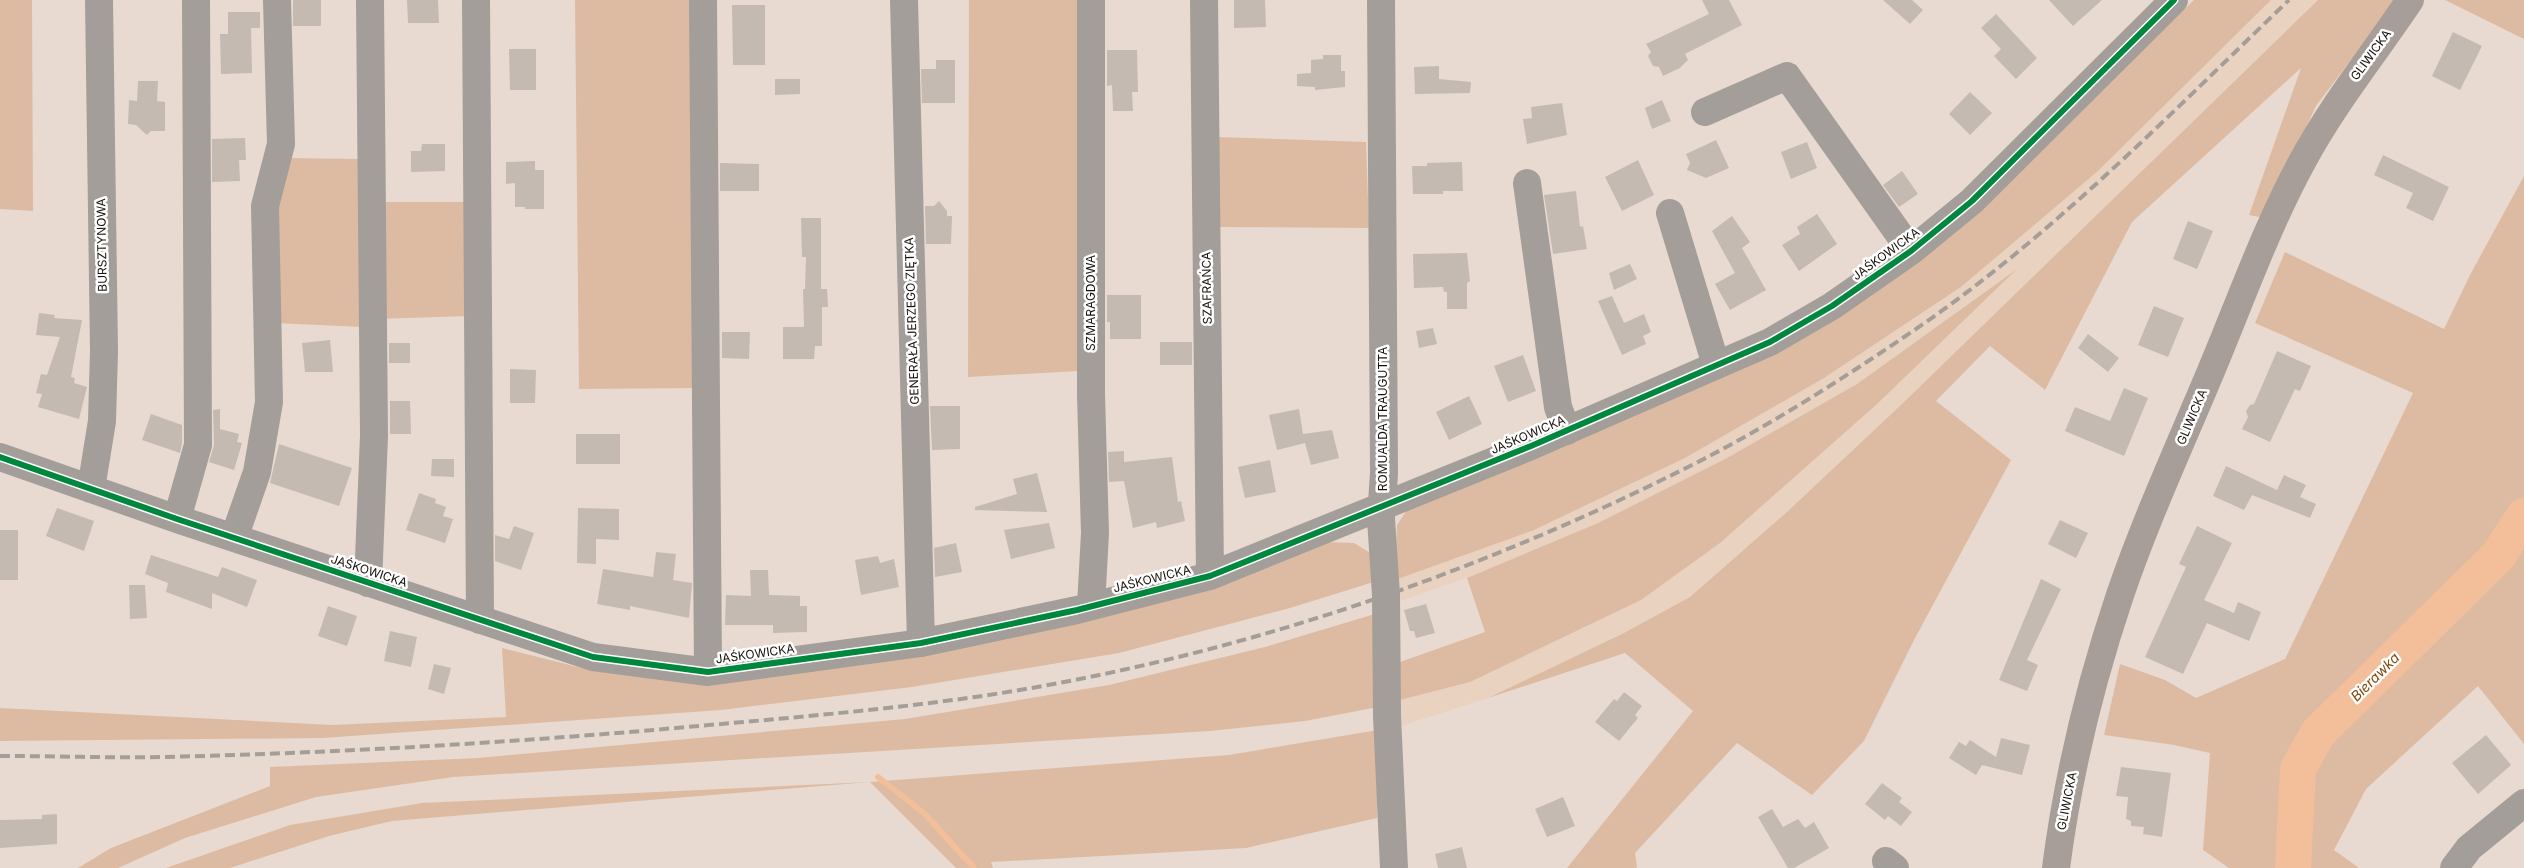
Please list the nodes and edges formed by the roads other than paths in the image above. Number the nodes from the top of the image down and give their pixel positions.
1 (100, 0) edge
2 (196, 0) edge
3 (276, 0) edge
4 (370, 0) edge
5 (476, 0) edge
6 (703, 0) edge
7 (904, 0) edge
8 (1091, 0) edge
9 (1204, 0) edge
10 (1381, 0) edge
11 (2174, 0) edge
12 (2410, 0) edge
13 (1705, 112) dead end
14 (1526, 183) dead end
15 (1670, 213) dead end
16 (1911, 251) junction
17 (1716, 365) junction
18 (1567, 431) junction
19 (0, 457) edge
20 (91, 489) junction
21 (1383, 508) junction
22 (177, 519) junction
23 (234, 538) junction
24 (1210, 576) junction
25 (368, 583) junction
26 (1091, 606) junction
27 (480, 620) junction
28 (921, 643) junction
29 (708, 672) junction
30 (2524, 803) edge
31 (1394, 868) edge
32 (2056, 868) edge
33 (2454, 868) edge

1 - 20 street, BURSZTYNOWA
2 - 22 street
3 - 23 street
4 - 25 street
5 - 27 street
6 - 29 street
7 - 28 street, GENERAŁA JERZEGO ZIĘTKA
8 - 26 street, SZMARAGDOWA
9 - 24 street, SZAFRAŃCA
10 - 21 street, ROMUALDA TRAUGUTTA
11 - 16 street, JAŚKOWICKA
12 - 32 main road, GLIWICKA
13 - 16 street
14 - 18 street
15 - 17 street
16 - 17 street, JAŚKOWICKA
17 - 18 street, JAŚKOWICKA
18 - 21 street, JAŚKOWICKA
19 - 20 street, JAŚKOWICKA
20 - 22 street, JAŚKOWICKA
21 - 24 street, JAŚKOWICKA
21 - 31 street, ROMUALDA TRAUGUTTA
22 - 23 street, JAŚKOWICKA
23 - 25 street, JAŚKOWICKA
24 - 26 street, JAŚKOWICKA
25 - 27 street, JAŚKOWICKA
26 - 28 street, JAŚKOWICKA
27 - 29 street, JAŚKOWICKA
28 - 29 street, JAŚKOWICKA
30 - 33 street

